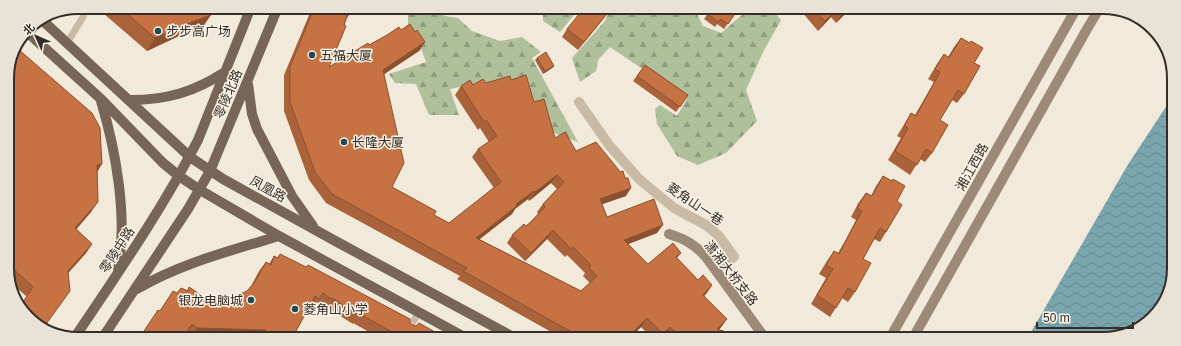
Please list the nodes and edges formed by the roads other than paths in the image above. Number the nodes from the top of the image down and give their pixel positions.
1 (84, 14) edge
2 (248, 14) edge
3 (276, 14) edge
4 (1073, 14) edge
5 (1096, 14) edge
6 (46, 23) edge
7 (31, 35) edge
8 (67, 43) junction
9 (225, 72) junction
10 (248, 82) junction
11 (101, 99) junction
12 (130, 100) junction
13 (579, 102) dead end
14 (190, 157) junction
15 (210, 171) junction
16 (179, 176) junction
17 (200, 190) junction
18 (315, 230) junction
19 (669, 234) dead end
20 (279, 236) junction
21 (716, 270) junction
22 (116, 275) junction
23 (134, 292) junction
24 (419, 312) junction
25 (408, 330) edge
26 (78, 332) edge
27 (106, 332) edge
28 (455, 332) edge
29 (504, 332) edge
30 (761, 332) edge
31 (893, 332) edge
32 (916, 332) edge

1 - 8 lane
2 - 9 main road, 零陵北路
3 - 10 main road, 零陵北路
4 - 31 main road, 湘江西路
5 - 32 main road
6 - 8 main road, 凤凰路
7 - 11 main road
8 - 12 main road, 凤凰路
9 - 12 main road
9 - 14 main road, 零陵北路
10 - 15 main road, 零陵北路
10 - 18 main road
11 - 16 main road
11 - 22 main road
12 - 14 main road, 凤凰路
13 - 21 street, 菱角山一巷
14 - 15 main road, 凤凰路
14 - 16 main road, 零陵北路
15 - 17 main road, 零陵北路
15 - 18 main road, 凤凰路
16 - 17 main road
16 - 22 main road, 零陵中路
17 - 20 main road
17 - 23 main road
18 - 29 main road, 凤凰路
19 - 21 main road, 潇湘大桥支路
20 - 23 main road
20 - 24 main road
21 - 30 main road, 潇湘大桥支路
22 - 26 main road, 零陵中路
23 - 27 main road
24 - 25 lane
24 - 28 main road

